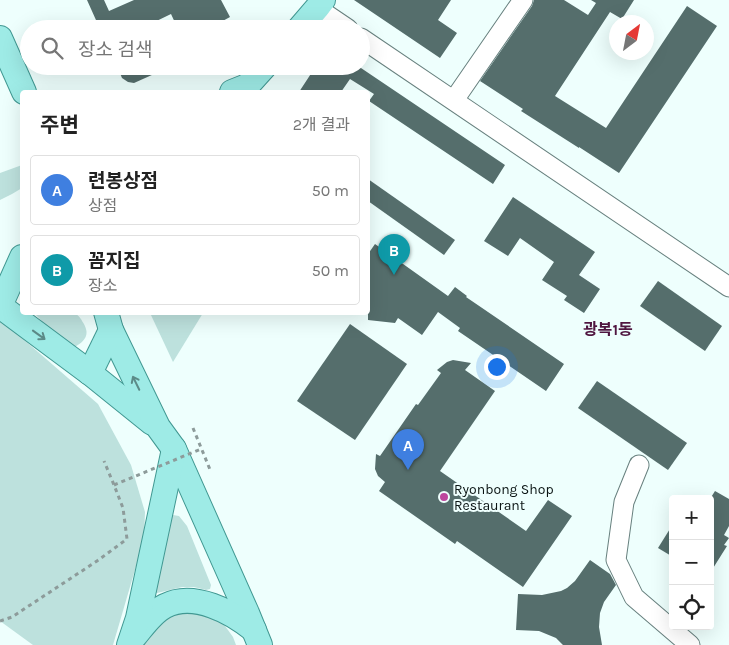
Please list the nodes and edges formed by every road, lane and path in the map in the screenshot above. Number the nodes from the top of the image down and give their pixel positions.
1 (523, 0) edge
2 (320, 4) edge
3 (307, 20) edge
4 (338, 20) edge
5 (0, 38) edge
6 (370, 44) edge
7 (257, 75) edge
8 (23, 90) edge
9 (237, 90) edge
10 (454, 100) junction
11 (16, 262) edge
12 (729, 287) edge
13 (0, 306) edge
14 (108, 321) edge
15 (90, 373) junction
16 (158, 427) junction
17 (193, 428) dead end
18 (174, 449) junction
19 (202, 449) junction
20 (104, 461) dead end
21 (639, 465) dead end
22 (211, 472) dead end
23 (114, 485) junction
24 (0, 621) edge
25 (257, 637) edge
26 (130, 643) edge
27 (690, 645) edge

1 - 10 street
2 - 3 main road
2 - 4 street
5 - 8 main road
6 - 10 street
7 - 9 main road
10 - 12 street
11 - 13 main road
13 -> 15 main road
14 - 15 main road
16 -> 14 main road
15 - 16 main road
16 - 18 main road
17 - 19 path
18 - 25 main road
18 - 26 main road
19 - 22 path
19 - 23 path, bridge
20 - 23 path
21 - 27 street
23 - 24 path
25 - 26 main road

